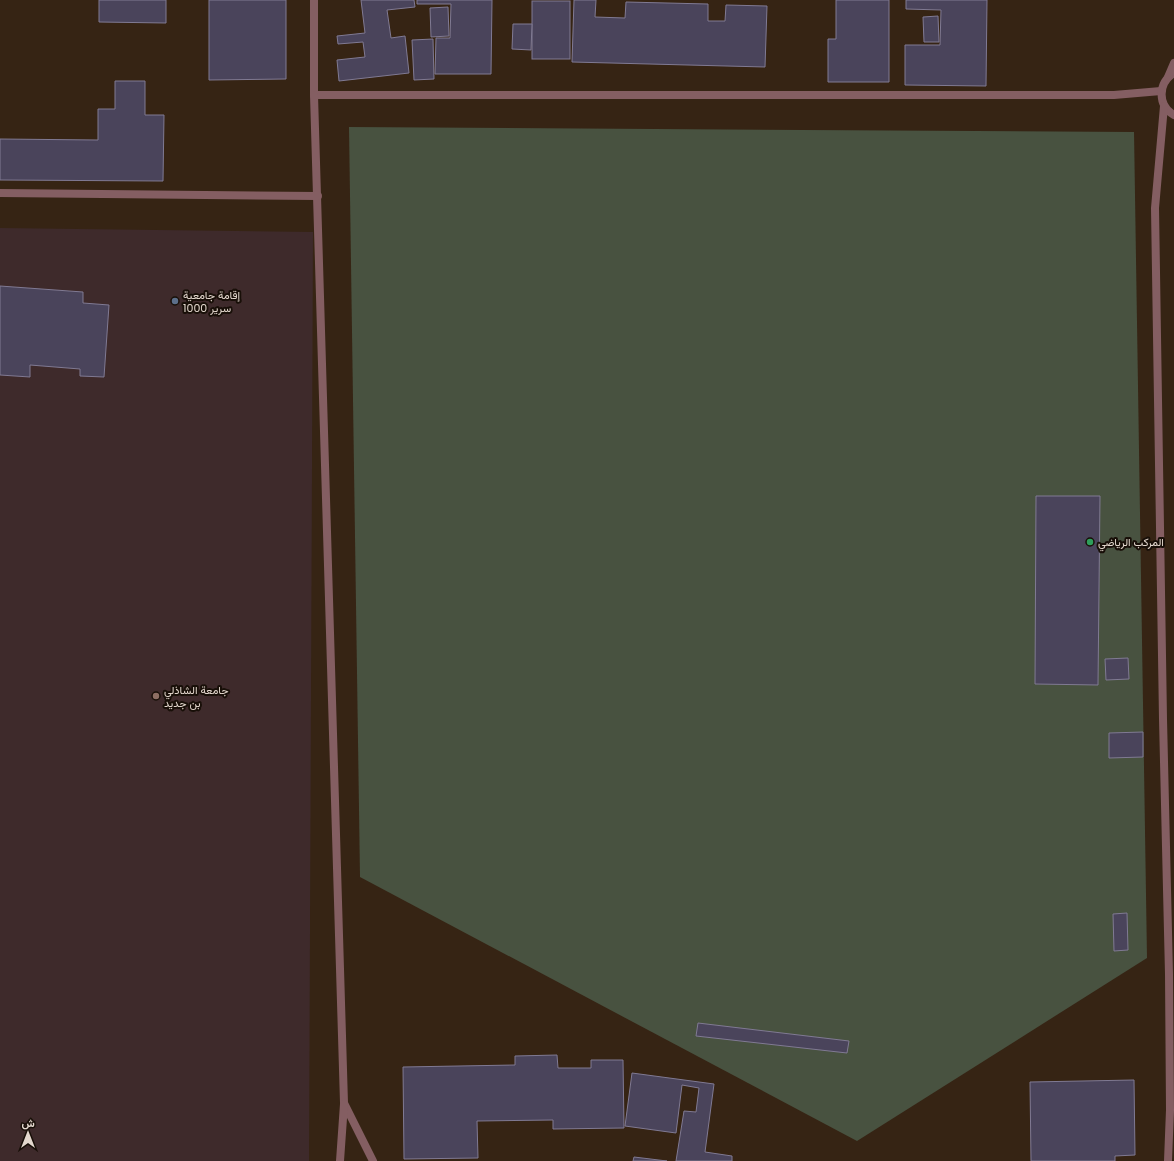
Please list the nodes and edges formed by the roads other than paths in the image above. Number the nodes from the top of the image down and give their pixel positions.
1 (314, 0) edge
2 (1174, 63) edge
3 (1171, 75) edge
4 (1161, 92) junction
5 (314, 95) junction
6 (1164, 106) junction
7 (1174, 115) edge
8 (0, 194) edge
9 (318, 196) junction
10 (344, 1103) junction
11 (340, 1161) edge
12 (373, 1161) edge
13 (1168, 1161) edge

1 - 5 street
2 - 3 street
3 - 4 street
4 - 5 street
4 - 6 street
5 - 9 street
6 - 7 street
6 - 13 street
8 - 9 street
9 - 10 street
10 - 11 street
10 - 12 street

